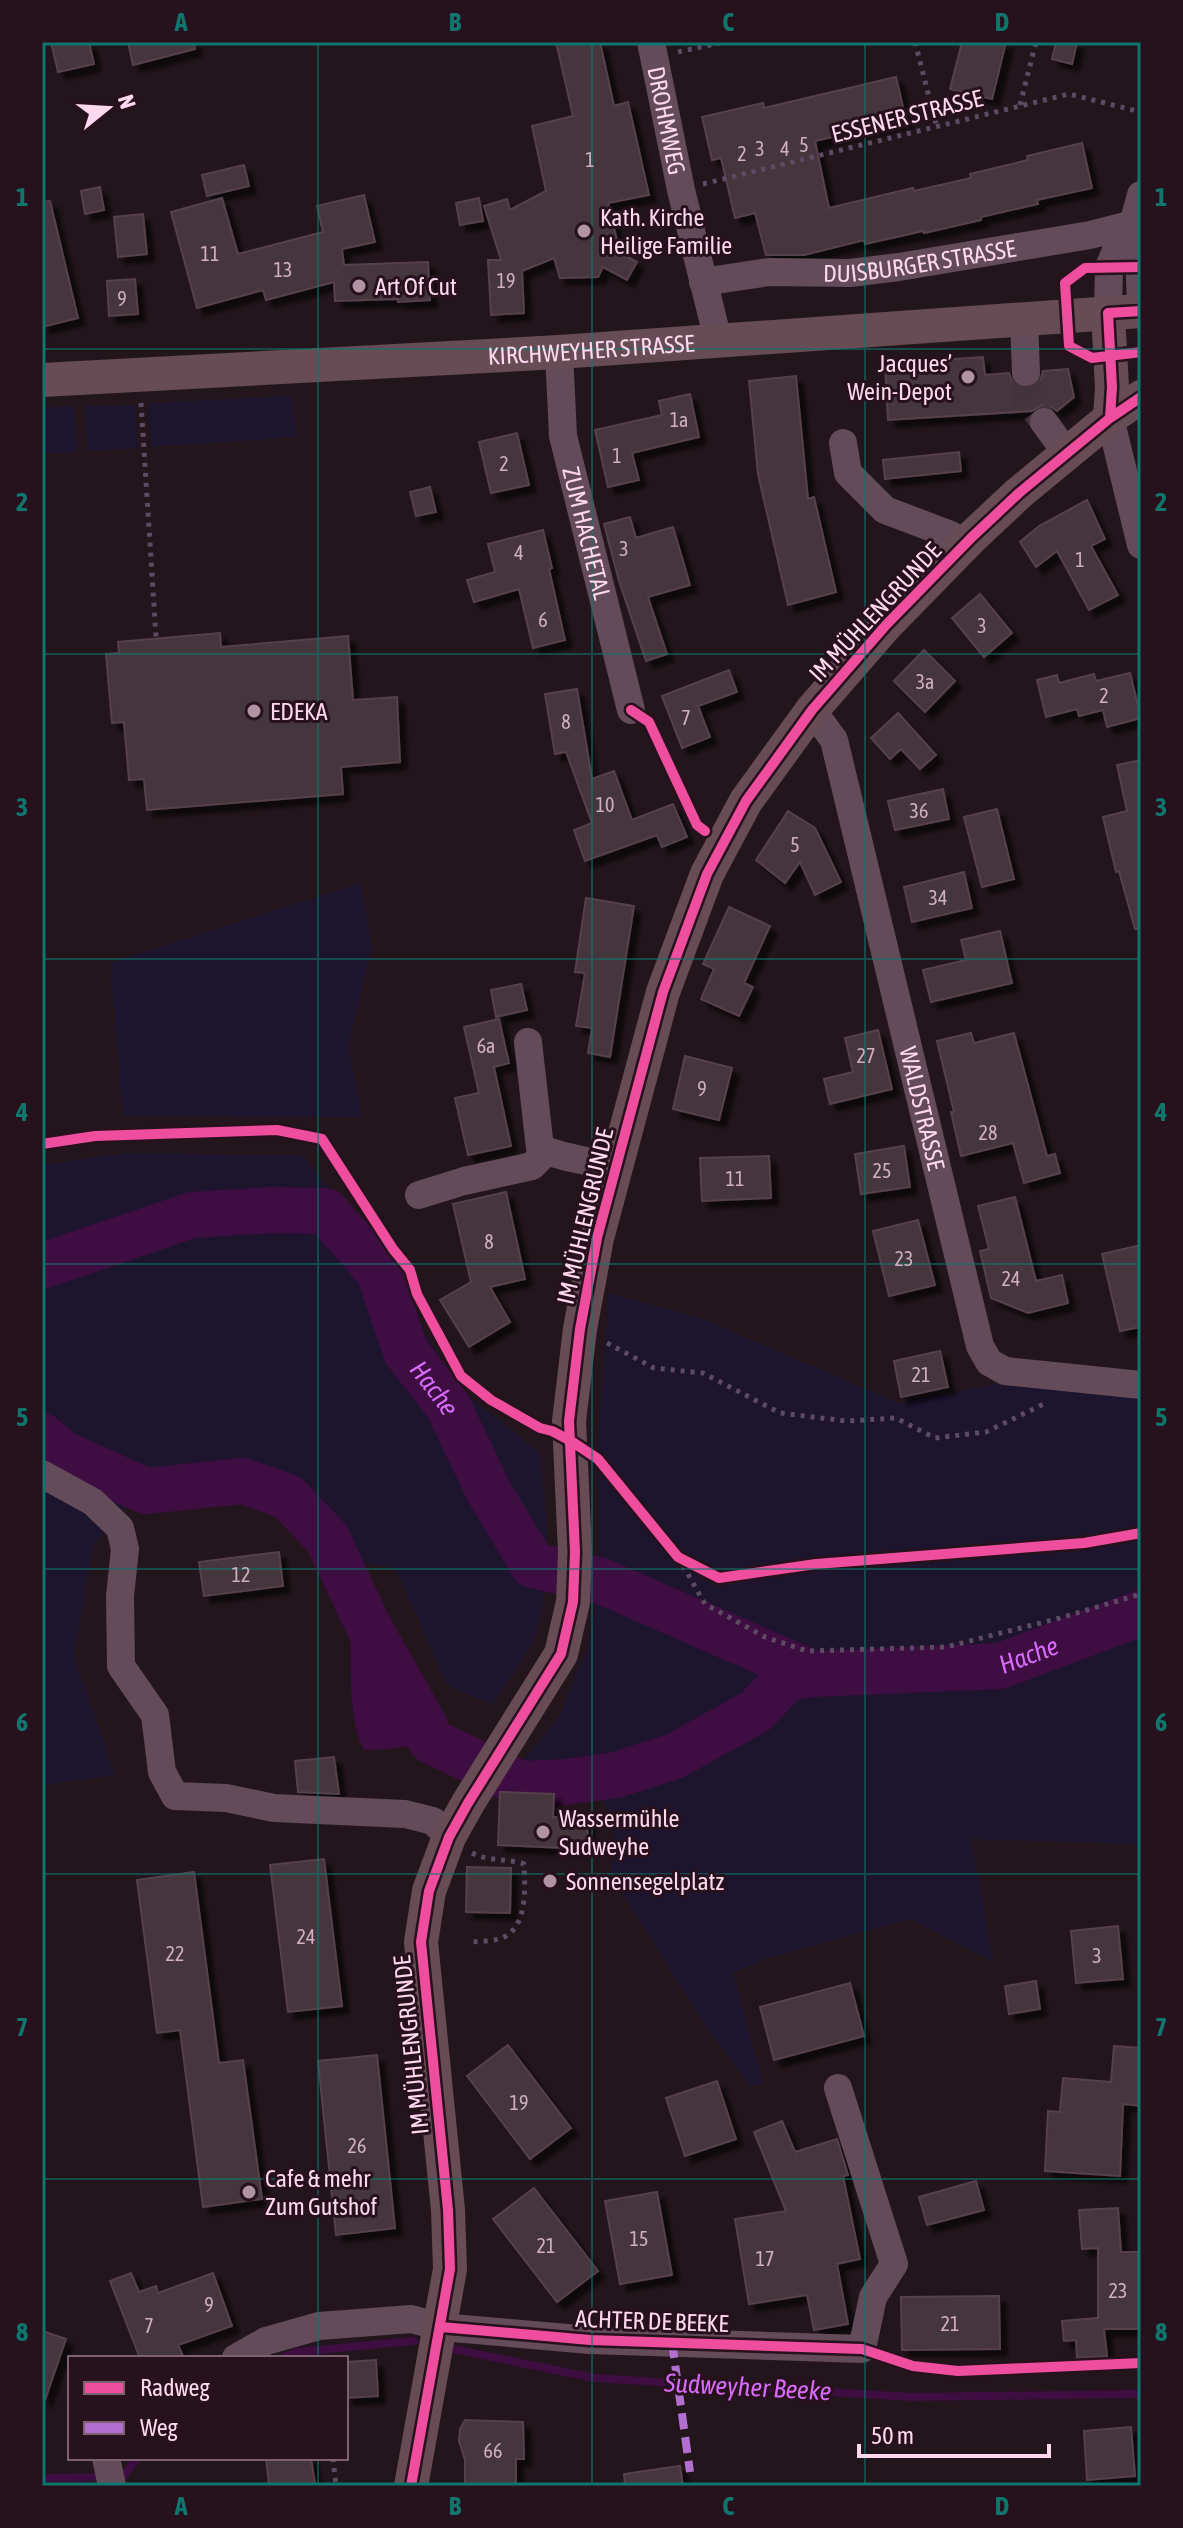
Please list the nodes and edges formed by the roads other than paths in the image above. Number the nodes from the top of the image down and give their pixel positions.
1 (652, 50) edge
2 (1141, 195) edge
3 (1133, 224) junction
4 (703, 282) junction
5 (1141, 305) edge
6 (1124, 312) edge
7 (1024, 319) junction
8 (718, 340) junction
9 (559, 352) junction
10 (1026, 372) tunnel mouth
11 (42, 380) edge
12 (1141, 394) edge
13 (1110, 418) junction
14 (1044, 422) tunnel mouth
15 (843, 443) dead end
16 (1068, 455) junction
17 (1141, 545) edge
18 (963, 546) junction
19 (631, 710) dead end
20 (812, 710) junction
21 (528, 1042) dead end
22 (547, 1151) junction
23 (615, 1168) junction
24 (419, 1195) dead end
25 (1141, 1385) edge
26 (42, 1474) edge
27 (449, 1837) junction
28 (838, 2088) dead end
29 (441, 2327) junction
30 (240, 2356) edge
31 (106, 2460) edge
32 (112, 2486) edge
33 (411, 2486) edge

1 - 4 street, DROHMWEG
2 - 3 street
3 - 4 street, DUISBURGER STRASSE
3 - 5 street
3 - 6 street
4 - 8 street, DROHMWEG
6 - 7 main road, KIRCHWEYHER STRASSE
6 - 13 main road
7 - 8 main road, KIRCHWEYHER STRASSE
7 - 10 street
8 - 9 main road, KIRCHWEYHER STRASSE
9 - 11 main road, KIRCHWEYHER STRASSE
9 - 19 street, ZUM HACHETAL
12 - 13 main road, IM MÜHLENGRUNDE
13 - 16 main road, IM MÜHLENGRUNDE
13 - 17 street
14 - 16 street
15 - 18 street
16 - 18 main road, IM MÜHLENGRUNDE
18 - 20 main road, IM MÜHLENGRUNDE
20 - 23 main road, IM MÜHLENGRUNDE
20 - 25 street, WALDSTRASSE
21 - 22 street
22 - 23 street
22 - 24 street
23 - 27 main road, IM MÜHLENGRUNDE
26 - 27 street
27 - 29 main road, IM MÜHLENGRUNDE
28 - 29 street, ACHTER DE BEEKE
29 - 30 street, ACHTER DE BEEKE
29 - 33 main road, IM MÜHLENGRUNDE
31 - 32 street

